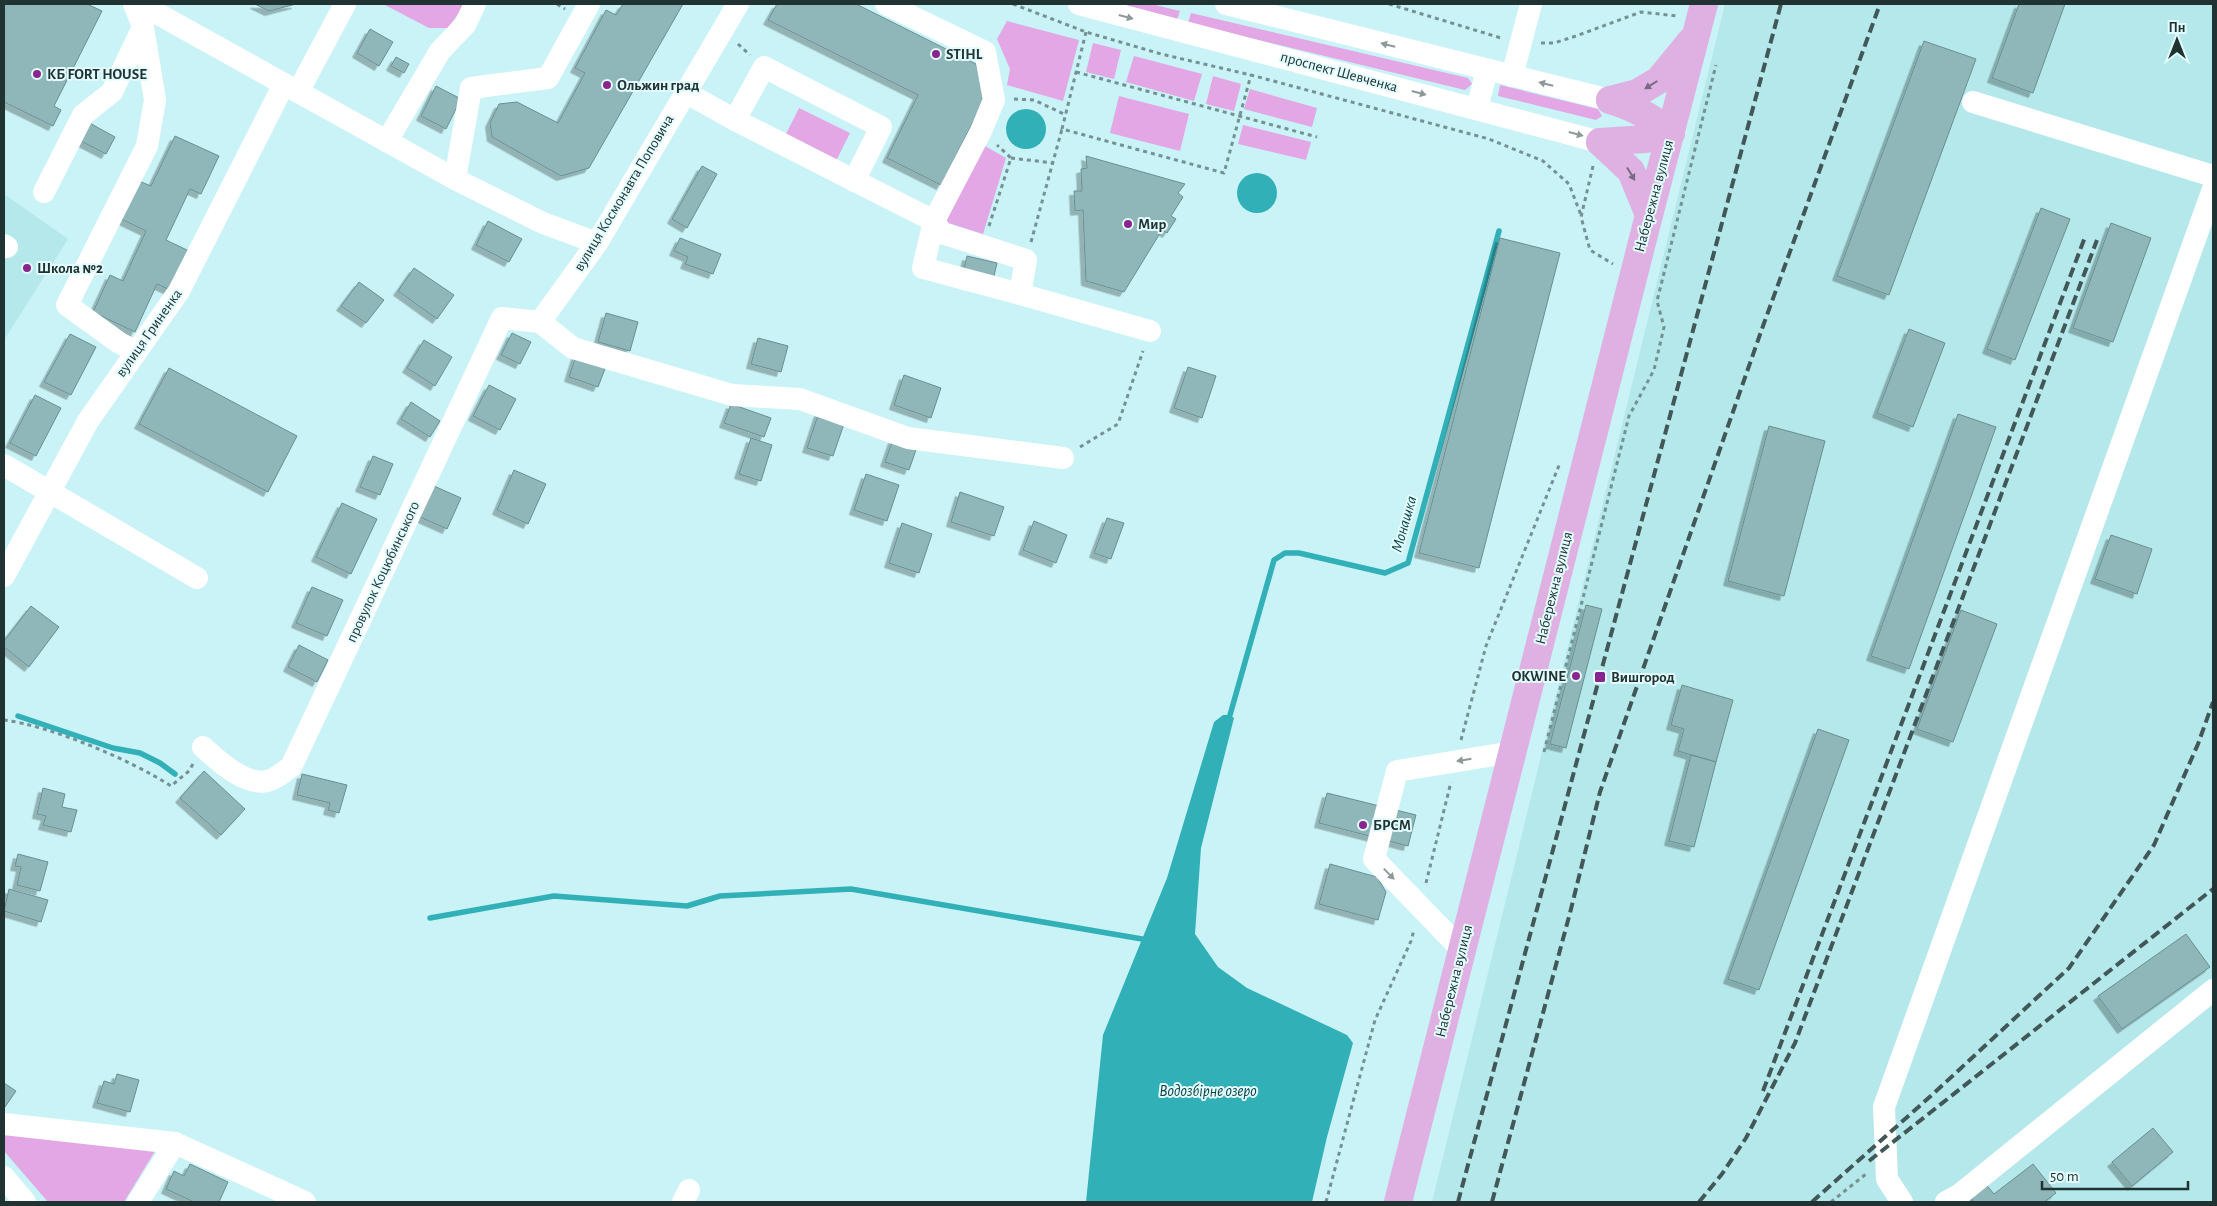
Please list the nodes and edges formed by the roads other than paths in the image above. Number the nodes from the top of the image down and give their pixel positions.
1 (345, 4) edge
2 (476, 4) edge
3 (589, 4) edge
4 (738, 4) edge
5 (886, 4) edge
6 (1079, 4) edge
7 (1226, 4) edge
8 (1531, 4) edge
9 (1704, 4) edge
10 (146, 10) edge
11 (1696, 36) junction
12 (1487, 70) junction
13 (1512, 76) junction
14 (291, 88) junction
15 (685, 92) junction
16 (1610, 100) junction
17 (1973, 102) dead end
18 (1477, 108) junction
19 (735, 120) junction
20 (1671, 133) junction
21 (387, 141) junction
22 (1597, 152) junction
23 (2213, 176) edge
24 (454, 179) junction
25 (854, 181) junction
26 (2213, 189) edge
27 (44, 192) dead end
28 (1649, 215) junction
29 (934, 221) junction
30 (597, 243) junction
31 (1020, 294) junction
32 (540, 322) junction
33 (1150, 331) road end
34 (136, 352) junction
35 (1063, 458) road end
36 (4, 465) edge
37 (50, 491) junction
38 (4, 576) edge
39 (197, 578) dead end
40 (203, 747) road end
41 (1512, 752) junction
42 (1462, 950) junction
43 (2213, 990) edge
44 (4, 1124) edge
45 (175, 1143) junction
46 (4, 1177) edge
47 (25, 1202) edge
48 (138, 1202) edge
49 (306, 1202) edge
50 (1398, 1202) edge
51 (1902, 1202) edge
52 (1946, 1202) edge

1 - 14 street, вулиця Гриненка
2 - 21 street
3 - 24 street
4 - 15 street, вулиця Космонавта Поповича
5 - 29 street
6 -> 18 street, проспект Шевченка
12 -> 7 street
8 - 13 street
9 - 11 main road, Набережна вулиця
10 - 14 street
10 - 27 street
10 - 34 street
11 -> 16 main road
11 - 20 main road, Набережна вулиця
12 - 13 street
12 - 18 street
16 -> 13 street
14 - 21 street
14 - 34 street, вулиця Гриненка
15 - 19 street
15 - 30 street, вулиця Космонавта Поповича
16 - 20 main road
17 - 23 street
18 -> 22 street, проспект Шевченка
19 - 25 street
19 - 25 street
20 - 22 main road
20 - 28 main road, Набережна вулиця
21 - 24 street
22 -> 28 main road
24 - 30 street
25 - 29 street
26 - 51 street
28 - 41 main road, Набережна вулиця
29 - 31 street
29 - 31 street
30 - 32 street, вулиця Космонавта Поповича
31 - 33 street
32 - 35 street
32 - 40 street, провулок Коцюбинського
34 - 37 street, вулиця Гриненка
36 - 37 street
37 - 38 street, вулиця Гриненка
37 - 39 street
41 - 42 main road, Набережна вулиця
41 -> 42 street
42 - 50 main road, Набережна вулиця
43 - 52 street
44 - 45 street
45 - 48 street
45 - 49 street
46 - 47 street

